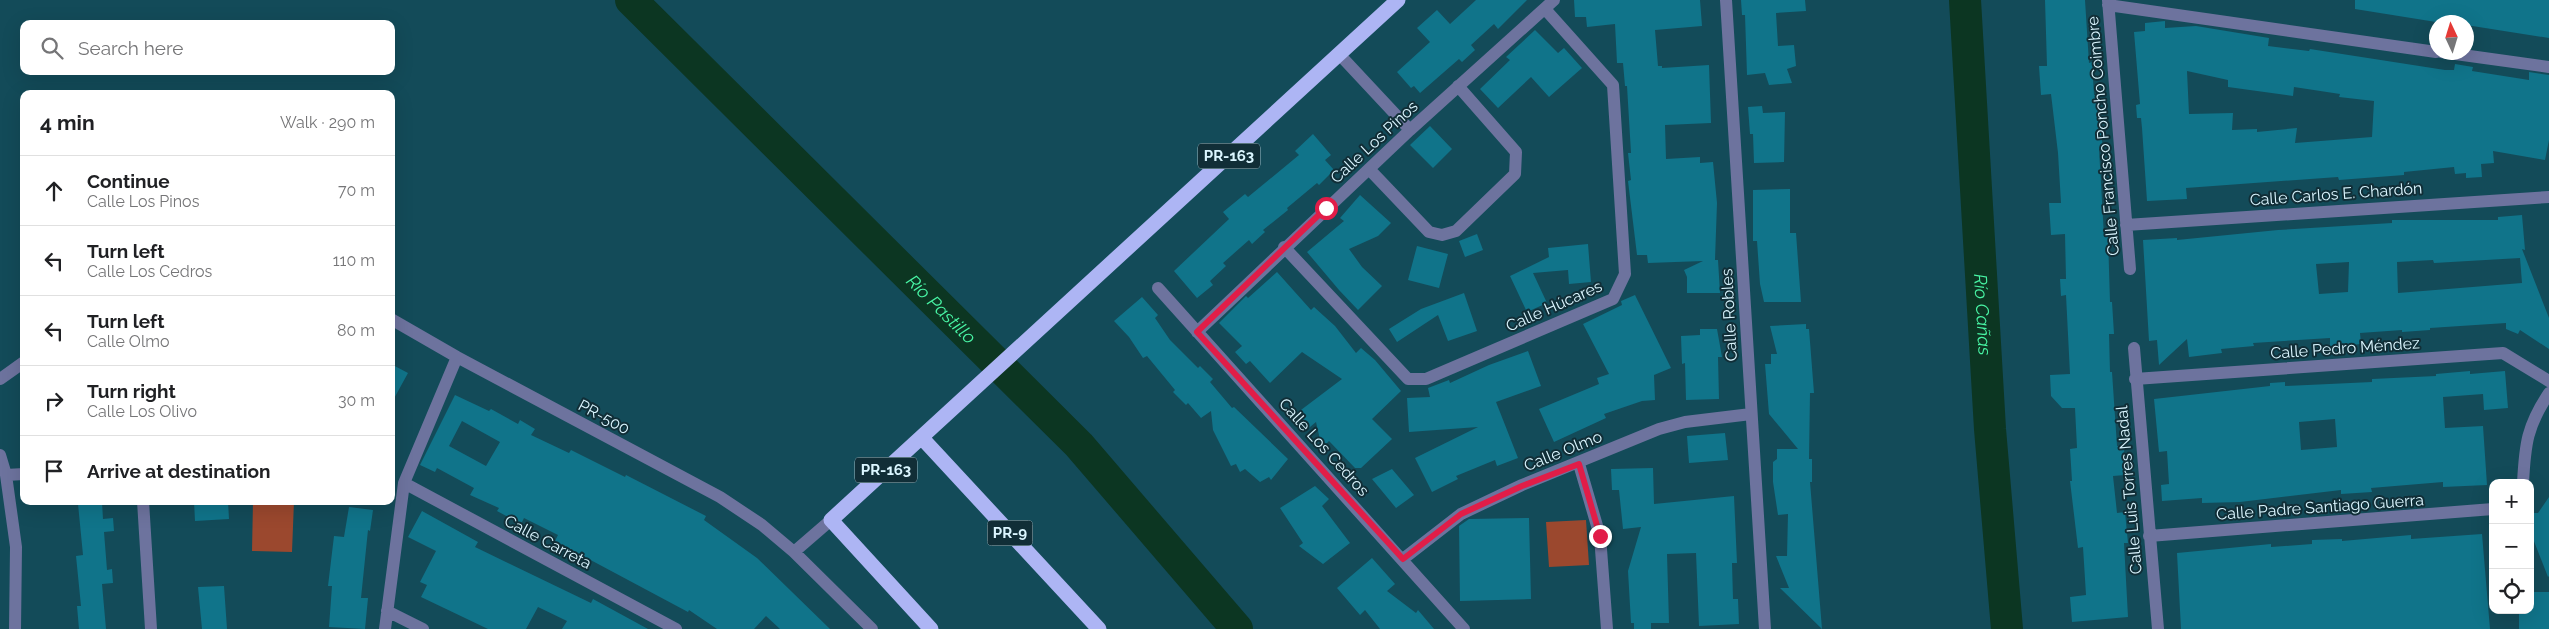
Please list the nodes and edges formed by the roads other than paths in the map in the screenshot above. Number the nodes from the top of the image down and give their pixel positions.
1 (1398, 0) edge
2 (1726, 0) edge
3 (2108, 2) edge
4 (1550, 4) edge
5 (2429, 51) edge
6 (1339, 54) junction
7 (2474, 57) edge
8 (2549, 67) edge
9 (1458, 86) junction
10 (1410, 130) junction
11 (1369, 169) junction
12 (2549, 197) edge
13 (2126, 224) junction
14 (1284, 247) junction
15 (2130, 269) dead end
16 (1158, 288) dead end
17 (395, 321) edge
18 (1197, 332) junction
19 (2134, 348) dead end
20 (457, 357) junction
21 (20, 365) edge
22 (0, 379) edge
23 (2136, 379) junction
24 (2549, 381) edge
25 (2549, 393) edge
26 (1751, 414) junction
27 (922, 438) junction
28 (0, 455) edge
29 (1579, 464) junction
30 (20, 474) edge
31 (6, 475) junction
32 (2523, 479) edge
33 (404, 483) junction
34 (142, 505) edge
35 (2489, 509) edge
36 (831, 520) junction
37 (2149, 536) junction
38 (794, 552) junction
39 (1403, 559) junction
40 (388, 611) junction
41 (15, 629) edge
42 (150, 629) edge
43 (385, 629) edge
44 (423, 629) edge
45 (676, 629) edge
46 (872, 629) edge
47 (931, 629) edge
48 (1099, 629) edge
49 (1464, 629) edge
50 (1607, 629) edge
51 (1765, 629) edge
52 (2158, 629) edge

1 - 6 highway, PR-163
2 - 26 street, Calle Robles
3 - 5 street
3 - 13 street, Calle Francisco Poncho Coimbre
4 - 9 street, Calle Los Pinos
4 - 14 street, Calle Húcares
6 - 10 street
6 - 27 highway, PR-163
7 - 8 street
9 - 10 street, Calle Los Pinos
9 - 11 street
10 - 11 street, Calle Los Pinos
11 - 14 street, Calle Los Pinos
12 - 13 street, Calle Carlos E. Chardón
13 - 15 street, Calle Francisco Poncho Coimbre
14 - 18 street, Calle Los Pinos
16 - 18 street, Calle Los Cedros
17 - 20 street, PR-500 / PR-500
18 - 39 street, Calle Los Cedros
19 - 23 street, Calle Luis Torres Nadal
20 - 33 street
20 - 38 street, PR-500 / PR-500
21 - 22 street
23 - 24 street, Calle Pedro Méndez
23 - 37 street, Calle Luis Torres Nadal
25 - 32 street
26 - 29 street, Calle Olmo
26 - 51 street, Calle Robles
27 - 36 highway, PR-163
27 - 48 highway, PR-9
28 - 31 street
29 - 39 street, Calle Olmo
29 - 50 street
30 - 31 street
31 - 41 street
33 - 40 street
33 - 45 street, Calle Carreta
34 - 42 street
35 - 37 street, Calle Padre Santiago Guerra
36 - 38 street, PR-163
36 - 47 highway
37 - 52 street, Calle Luis Torres Nadal
38 - 46 street, PR-500
39 - 49 street, Calle Los Cedros
40 - 43 street
40 - 44 street

